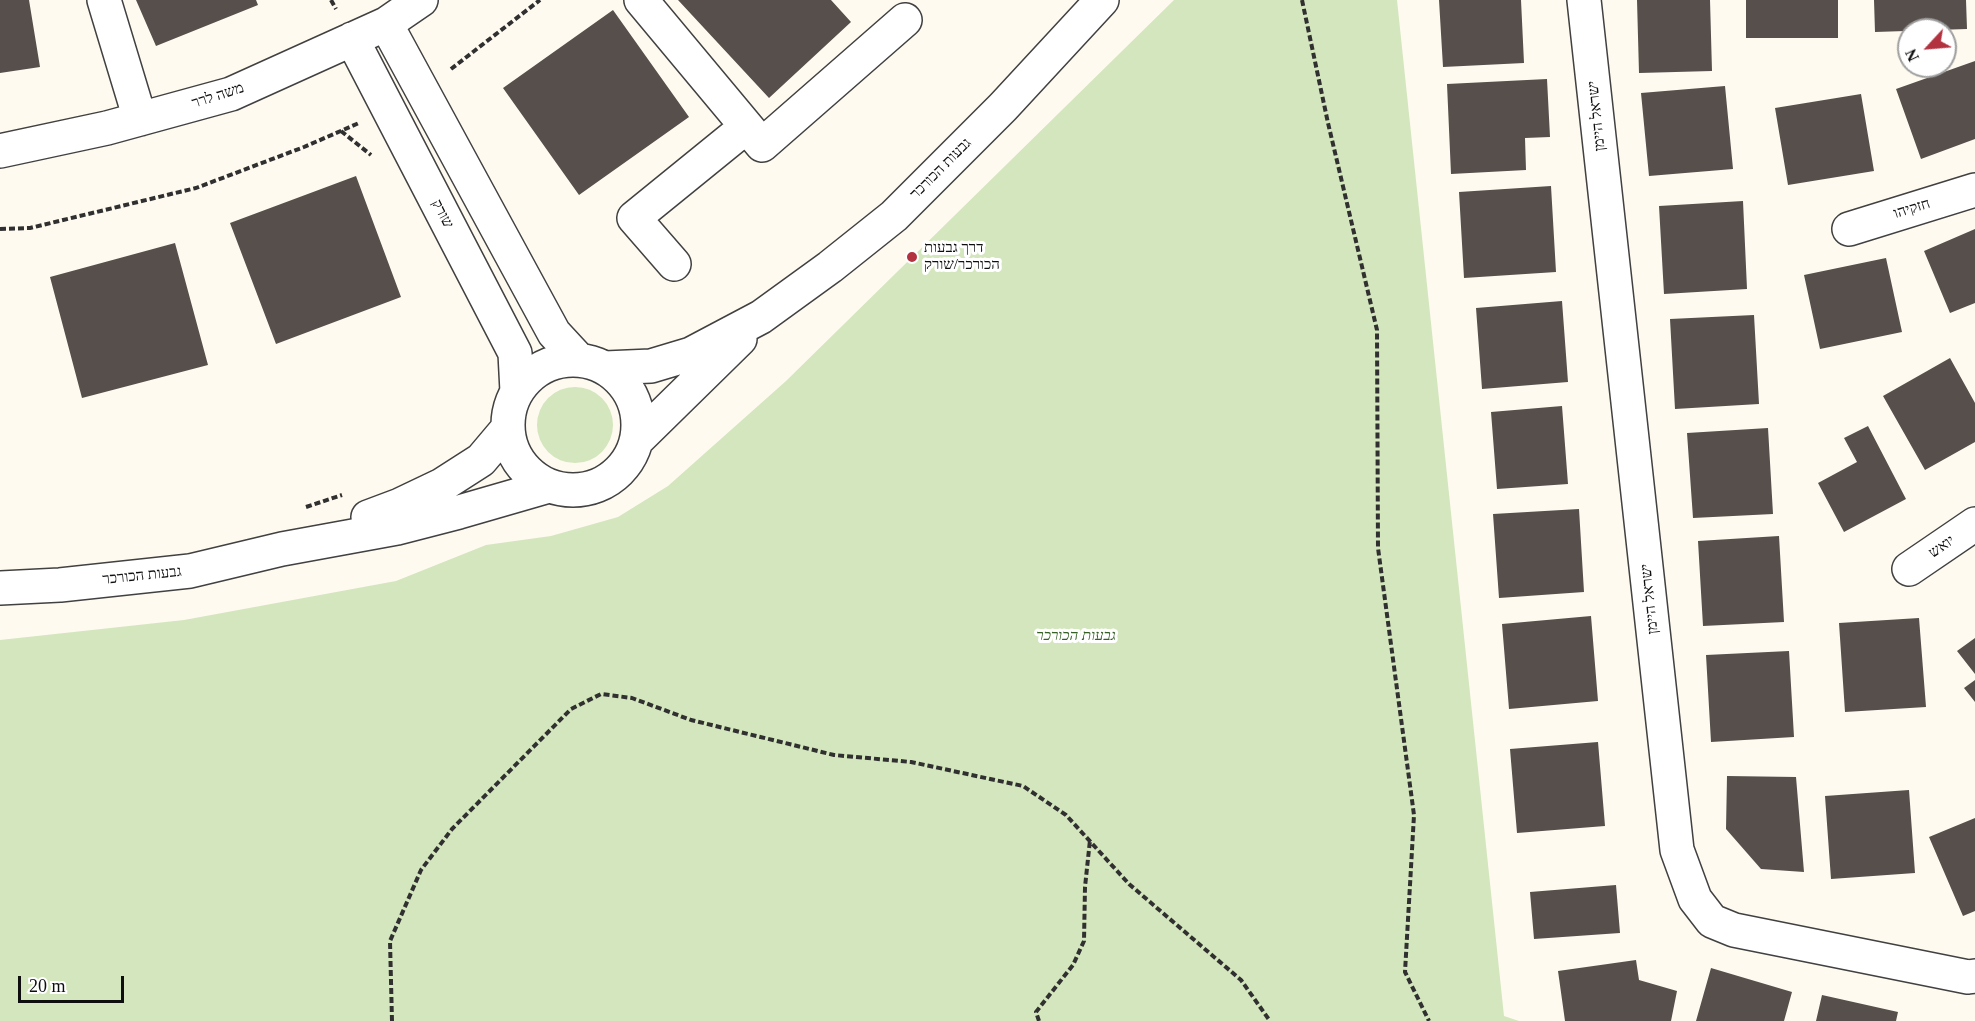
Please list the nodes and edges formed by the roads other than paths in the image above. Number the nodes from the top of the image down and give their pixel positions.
1 (104, 0) edge
2 (421, 0) edge
3 (641, 0) edge
4 (1102, 0) edge
5 (1584, 0) edge
6 (905, 20) dead end
7 (386, 24) junction
8 (352, 39) junction
9 (140, 119) junction
10 (746, 127) junction
11 (0, 151) edge
12 (1975, 190) edge
13 (1849, 229) dead end
14 (674, 264) dead end
15 (761, 317) junction
16 (592, 364) junction
17 (517, 392) junction
18 (508, 428) junction
19 (636, 441) junction
20 (549, 486) junction
21 (1975, 524) edge
22 (282, 549) junction
23 (1909, 569) dead end
24 (0, 588) edge
25 (1975, 976) edge

1 - 9 street
2 - 7 street, משה לרר
3 - 10 street
4 - 15 street, גבעות הכורכר
5 - 25 street, ישראל היימן
6 - 10 street
7 - 8 street, משה לרר
7 - 16 street
8 - 9 street, משה לרר
8 - 17 street, שורק
9 - 11 street, משה לרר
10 - 14 street
12 - 13 street, חזקיהו
15 - 16 street, גבעות הכורכר
15 - 19 street, גבעות הכורכר
16 - 17 street
16 - 19 street
17 - 18 street
18 - 20 street
18 - 22 street, גבעות הכורכר
19 - 20 street
20 - 22 street, גבעות הכורכר
21 - 23 street, יואש
22 - 24 street, גבעות הכורכר

